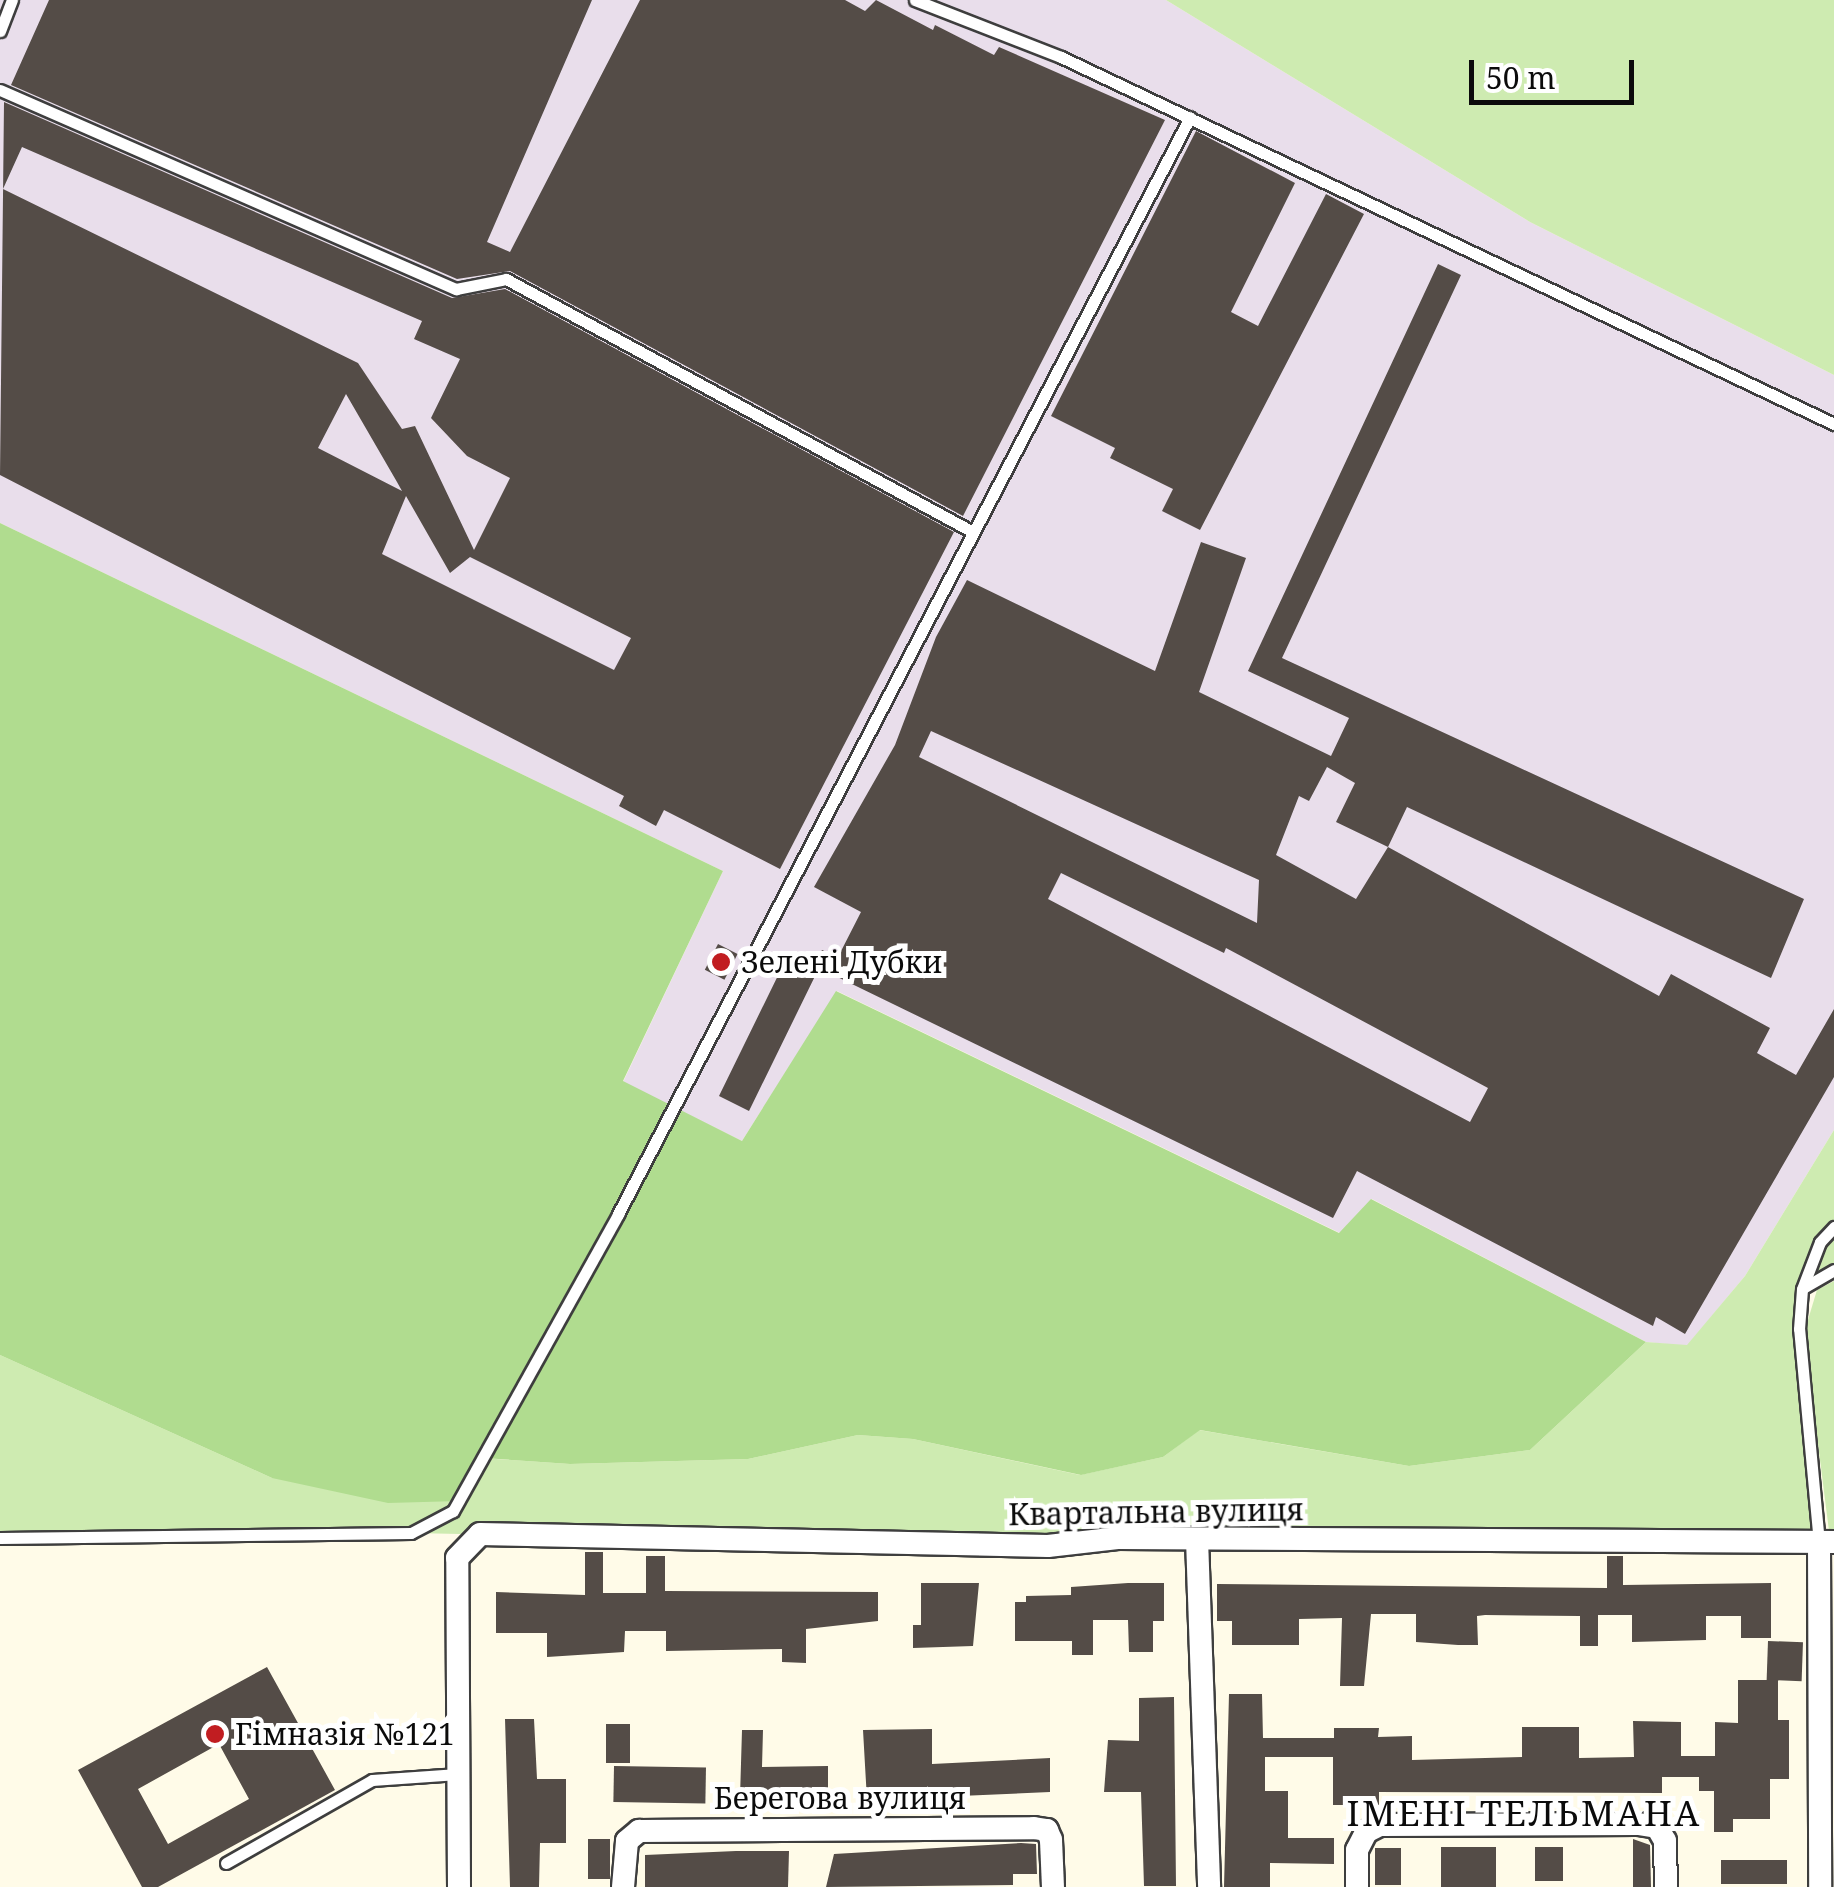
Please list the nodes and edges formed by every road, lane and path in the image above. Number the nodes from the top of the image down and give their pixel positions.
1 (12, 0) edge
2 (915, 0) edge
3 (0, 32) edge
4 (0, 90) edge
5 (1190, 117) junction
6 (1834, 424) edge
7 (973, 532) junction
8 (1834, 1227) edge
9 (1834, 1270) edge
10 (1802, 1289) junction
11 (0, 1538) edge
12 (1197, 1539) junction
13 (1826, 1543) edge
14 (458, 1774) junction
15 (226, 1863) dead end
16 (459, 1887) edge
17 (623, 1887) edge
18 (1053, 1887) edge
19 (1209, 1887) edge
20 (1357, 1887) edge
21 (1666, 1887) edge
22 (1820, 1887) edge

1 - 3 lane
2 - 5 lane
4 - 7 lane
5 - 6 lane
5 - 7 lane
7 - 11 lane
8 - 10 lane
9 - 10 lane
10 - 13 lane
12 - 13 street, Квартальна вулиця
12 - 14 street, Квартальна вулиця
12 - 19 street
13 - 22 street
14 - 15 lane
14 - 16 street
17 - 18 street, Берегова вулиця
20 - 21 street

